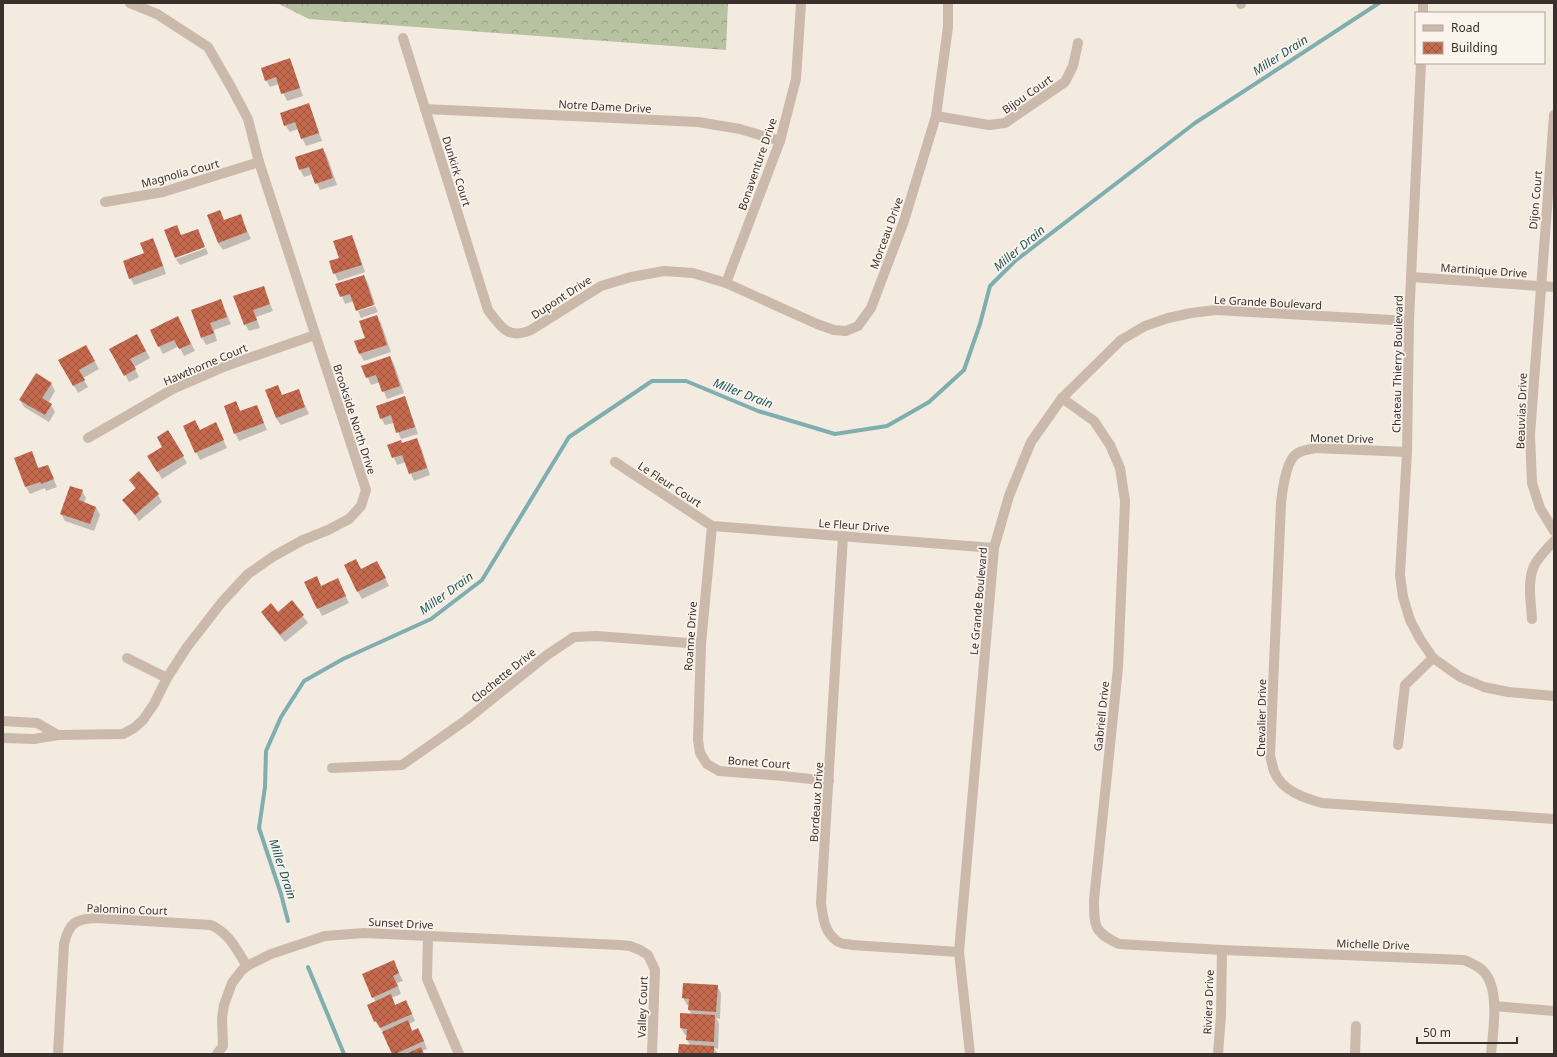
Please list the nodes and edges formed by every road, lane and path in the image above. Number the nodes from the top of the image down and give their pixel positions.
1 (130, 3) edge
2 (801, 3) edge
3 (948, 3) edge
4 (403, 38) dead end
5 (1078, 43) dead end
6 (1421, 64) edge
7 (425, 109) junction
8 (1554, 115) edge
9 (936, 116) junction
10 (780, 141) junction
11 (259, 162) junction
12 (105, 202) dead end
13 (1411, 277) junction
14 (726, 283) junction
15 (1540, 286) junction
16 (1554, 287) edge
17 (488, 310) joint
18 (1409, 321) junction
19 (315, 335) junction
20 (1062, 398) junction
21 (88, 438) dead end
22 (1407, 452) junction
23 (615, 462) dead end
24 (1288, 470) joint
25 (712, 526) junction
26 (1554, 531) edge
27 (843, 536) junction
28 (1554, 541) edge
29 (994, 548) junction
30 (1532, 619) dead end
31 (701, 644) junction
32 (127, 658) dead end
33 (1433, 658) junction
34 (167, 678) junction
35 (1554, 696) edge
36 (3, 721) edge
37 (58, 735) junction
38 (3, 738) edge
39 (1398, 745) dead end
40 (699, 747) joint
41 (332, 768) dead end
42 (829, 781) junction
43 (1554, 819) edge
44 (428, 936) junction
45 (1222, 950) junction
46 (959, 952) junction
47 (652, 961) joint
48 (247, 966) junction
49 (1494, 1006) junction
50 (1554, 1011) edge
51 (1356, 1026) dead end
52 (58, 1054) edge
53 (217, 1054) edge
54 (459, 1054) edge
55 (652, 1054) edge
56 (970, 1054) edge
57 (1218, 1054) edge
58 (1355, 1054) edge
59 (1491, 1054) edge

1 - 11 street, Brookside North Drive
2 - 10 street, Bonaventure Drive
3 - 9 street, Morceau Drive
4 - 7 street, Dunkirk Court
5 - 9 street, Bijou Court
6 - 13 street, Chateau Thierry Boulevard
7 - 10 street, Notre Dame Drive
7 - 17 street, Dunkirk Court
8 - 15 street, Dijon Court
9 - 14 street, Morceau Drive
10 - 14 street, Bonaventure Drive
11 - 12 street, Magnolia Court
11 - 19 street, Brookside North Drive
13 - 15 street, Martinique Drive
13 - 18 street, Chateau Thierry Boulevard
14 - 17 street, Dupont Drive
15 - 16 street, Martinique Drive
15 - 26 street, Beauvias Drive
18 - 20 street, Le Grande Boulevard
18 - 22 street, Chateau Thierry Boulevard
19 - 21 street, Hawthorne Court
19 - 34 street, Brookside North Drive
20 - 29 street, Le Grande Boulevard
20 - 45 street, Gabriell Drive
22 - 24 street, Monet Drive
22 - 33 street, Chateau Thierry Boulevard
23 - 25 street, Le Fleur Court
24 - 43 street, Chevalier Drive
25 - 27 street, Le Fleur Drive
25 - 31 street, Roanne Drive
27 - 29 street, Le Fleur Drive
27 - 42 street, Bordeaux Drive
28 - 30 street
29 - 46 street, Le Grande Boulevard
31 - 40 street, Roanne Drive
31 - 41 street, Clochette Drive
32 - 34 street
33 - 35 street
33 - 39 street
34 - 37 street, Brookside North Drive
36 - 37 street
37 - 38 street, Brookside North Drive
40 - 42 street, Bonet Court
42 - 46 street, Bordeaux Drive
44 - 47 street, Sunset Drive
44 - 48 street, Sunset Drive
44 - 54 street
45 - 49 street, Michelle Drive
45 - 57 street, Riviera Drive
46 - 56 street, Le Grande Boulevard
47 - 55 street, Valley Court
48 - 52 street, Palomino Court
48 - 53 street, Sunset Drive
49 - 50 street
49 - 59 street, Michelle Drive
51 - 58 street

